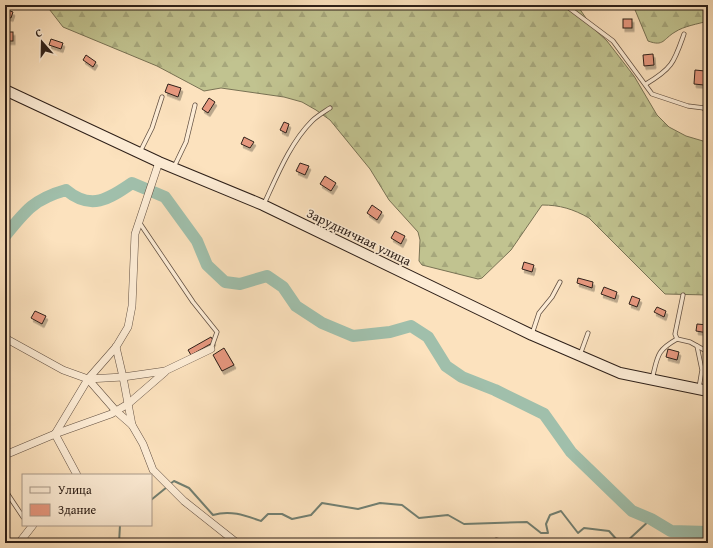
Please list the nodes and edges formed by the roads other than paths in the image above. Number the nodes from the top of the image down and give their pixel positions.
1 (565, 5) edge
2 (684, 34) dead end
3 (646, 84) junction
4 (5, 90) edge
5 (162, 96) dead end
6 (195, 105) dead end
7 (706, 107) edge
8 (330, 108) dead end
9 (708, 116) edge
10 (139, 153) junction
11 (159, 162) junction
12 (174, 167) junction
13 (263, 205) junction
14 (139, 222) junction
15 (560, 282) dead end
16 (683, 295) dead end
17 (588, 333) dead end
18 (532, 334) junction
19 (5, 338) edge
20 (677, 339) junction
21 (697, 346) junction
22 (116, 347) junction
23 (211, 349) joint
24 (708, 352) edge
25 (580, 356) junction
26 (165, 372) junction
27 (123, 377) junction
28 (88, 379) junction
29 (651, 380) junction
30 (703, 390) edge
31 (128, 404) junction
32 (116, 411) junction
33 (132, 425) junction
34 (55, 434) junction
35 (5, 455) edge
36 (76, 474) edge
37 (5, 490) edge
38 (22, 516) edge
39 (30, 526) edge
40 (18, 543) edge
41 (237, 543) edge
42 (487, 543) edge
43 (511, 543) edge

1 - 3 lane
2 - 3 lane
3 - 7 lane
4 - 10 street, Зарудничная улица
5 - 10 lane
6 - 12 lane
7 - 9 lane
8 - 13 lane
10 - 11 street, Зарудничная улица
11 - 12 street, Зарудничная улица
11 - 14 street
12 - 13 street, Зарудничная улица
13 - 18 street, Зарудничная улица
14 - 22 street
14 - 23 lane
15 - 18 lane
16 - 20 lane
17 - 25 lane
18 - 25 street, Зарудничная улица
19 - 28 street
20 - 21 lane
20 - 29 lane
21 - 24 lane
21 - 30 lane
22 - 27 street
22 - 28 street
23 - 26 street
25 - 29 street, Зарудничная улица
26 - 27 street
26 - 31 street
27 - 28 street
27 - 31 street
28 - 32 street
28 - 34 street
29 - 30 street, Зарудничная улица
31 - 32 street
31 - 33 street
32 - 33 street
32 - 34 street
33 - 41 street
34 - 35 street
34 - 36 street
37 - 38 lane
39 - 40 street
42 - 43 lane

